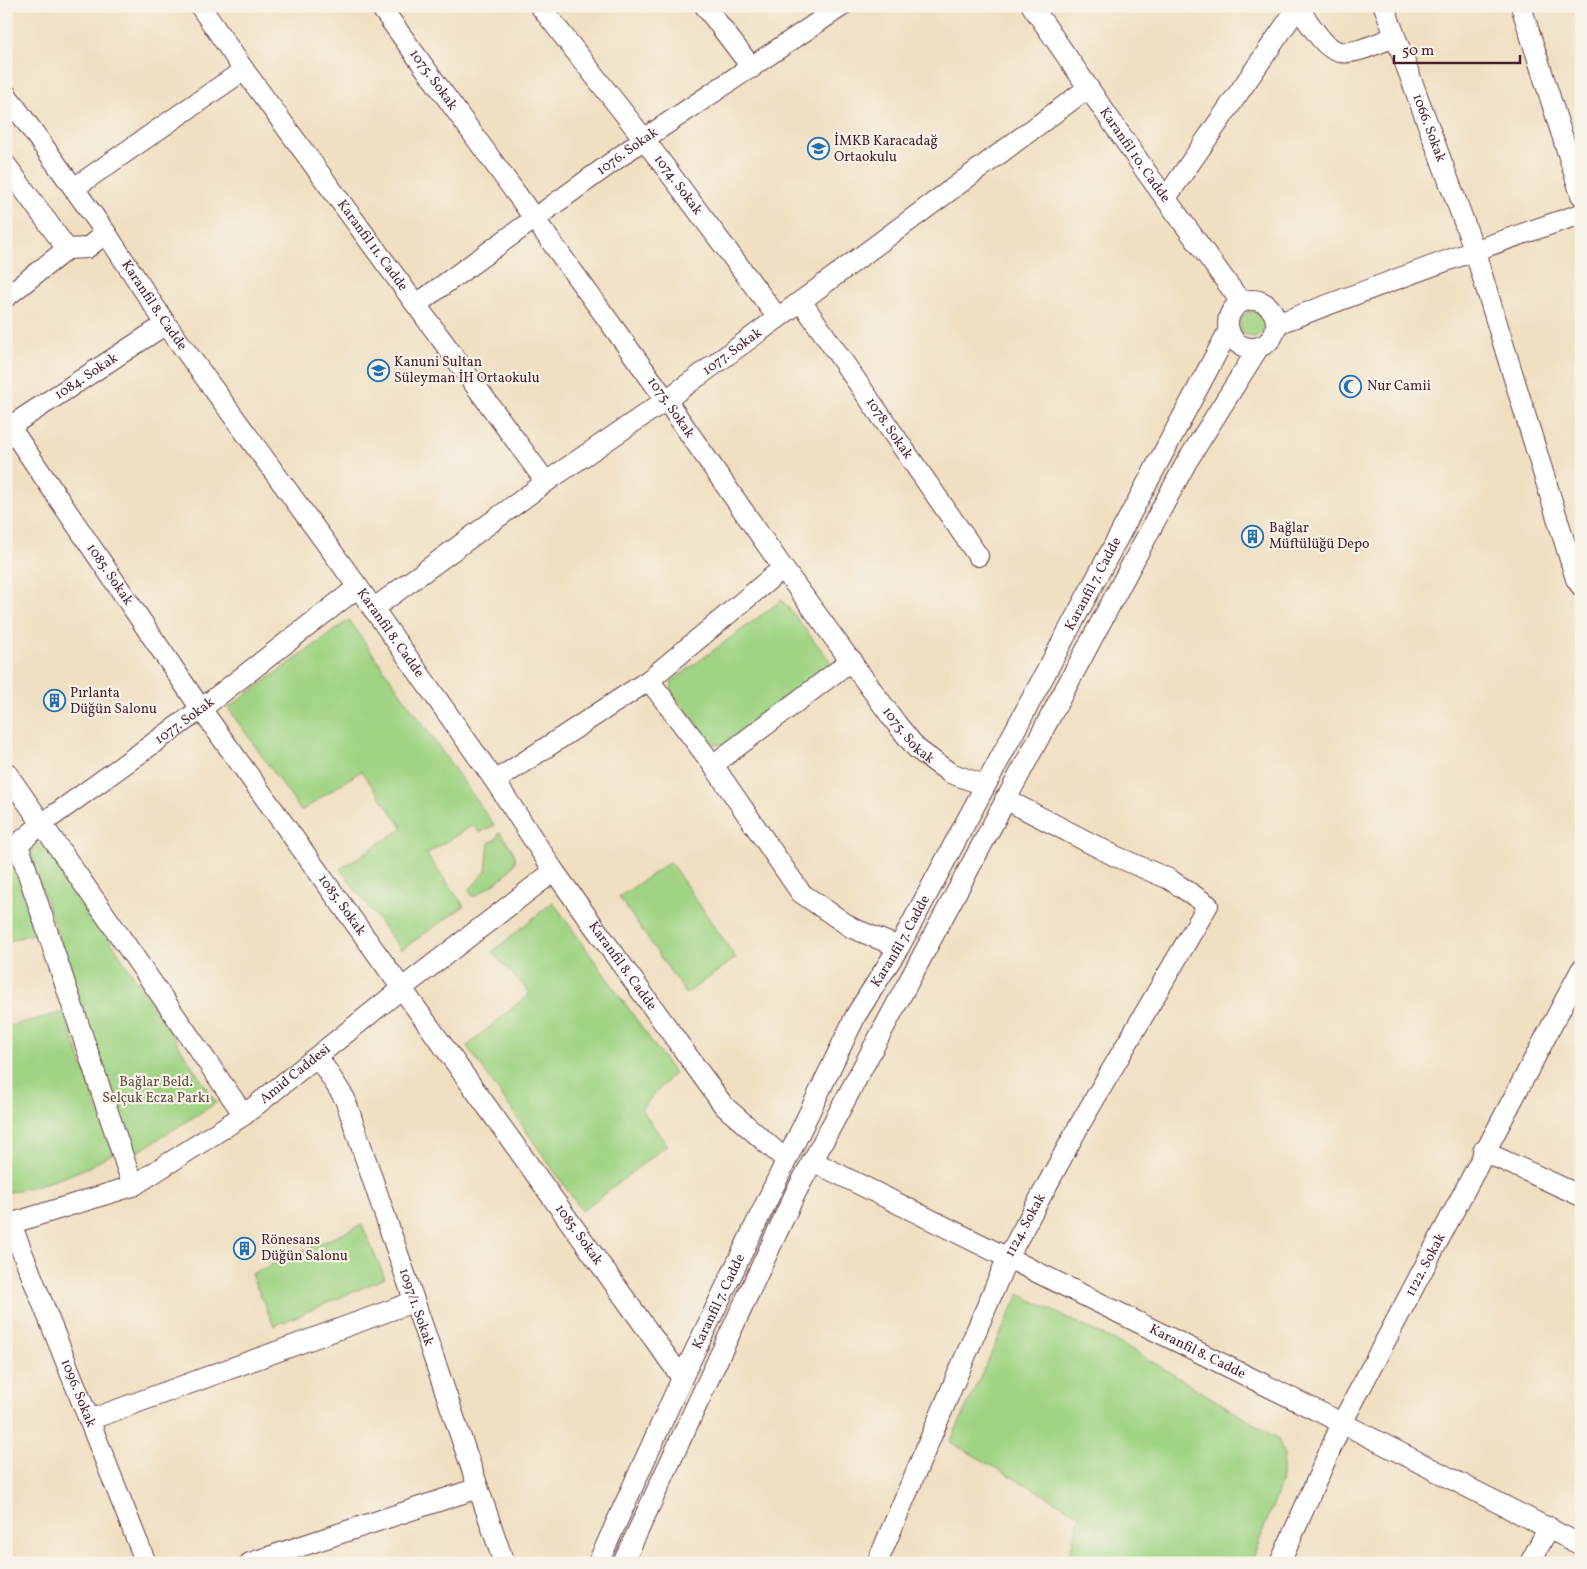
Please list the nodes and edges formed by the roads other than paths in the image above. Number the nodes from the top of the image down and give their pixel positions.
1 (200, 6) edge
2 (380, 6) edge
3 (540, 6) edge
4 (705, 6) edge
5 (842, 6) edge
6 (1032, 6) edge
7 (1298, 6) edge
8 (1384, 6) edge
9 (1521, 6) edge
10 (1394, 37) junction
11 (752, 68) junction
12 (244, 70) junction
13 (1088, 88) junction
14 (6, 94) edge
15 (644, 139) junction
16 (6, 165) edge
17 (74, 188) junction
18 (1581, 195) edge
19 (1166, 198) junction
20 (1581, 214) edge
21 (532, 219) junction
22 (106, 233) junction
23 (67, 249) junction
24 (1474, 249) junction
25 (6, 297) edge
26 (801, 301) junction
27 (1241, 302) junction
28 (417, 304) junction
29 (778, 318) junction
30 (166, 324) junction
31 (1277, 324) junction
32 (1229, 330) junction
33 (1259, 347) junction
34 (666, 400) junction
35 (8, 428) edge
36 (546, 482) junction
37 (978, 556) dead end
38 (783, 568) junction
39 (1581, 586) edge
40 (358, 587) junction
41 (373, 609) junction
42 (852, 660) junction
43 (649, 680) junction
44 (201, 709) junction
45 (713, 766) junction
46 (6, 772) edge
47 (495, 781) junction
48 (984, 785) junction
49 (1005, 799) junction
50 (43, 823) junction
51 (12, 846) edge
52 (554, 871) junction
53 (898, 947) junction
54 (1581, 970) edge
55 (401, 989) junction
56 (318, 1057) junction
57 (244, 1115) junction
58 (1484, 1151) junction
59 (786, 1160) junction
60 (812, 1161) junction
61 (133, 1186) junction
62 (1581, 1196) edge
63 (8, 1225) edge
64 (1007, 1258) junction
65 (413, 1302) junction
66 (682, 1378) junction
67 (89, 1420) junction
68 (1342, 1423) junction
69 (478, 1488) junction
70 (1549, 1527) junction
71 (1581, 1545) edge
72 (146, 1563) edge
73 (250, 1563) edge
74 (504, 1563) edge
75 (598, 1563) edge
76 (623, 1563) edge
77 (877, 1563) edge
78 (1280, 1563) edge
79 (1530, 1563) edge

1 - 12 street, Karanfil 11. Cadde
2 - 21 street, 1075. Sokak
3 - 15 street, 1074. Sokak
4 - 11 street
5 - 11 street, 1076. Sokak
6 - 13 street, Karanfil 10. Cadde
7 - 10 street
7 - 19 street
8 - 10 street, 1066. Sokak
9 - 18 street
10 - 24 street, 1066. Sokak
11 - 15 street, 1076. Sokak
12 - 17 street
12 - 28 street, Karanfil 11. Cadde
13 - 19 street, Karanfil 10. Cadde
13 - 26 street, 1077. Sokak
14 - 17 street, Karanfil 8. Cadde
15 - 21 street, 1076. Sokak
15 - 29 street, 1074. Sokak
16 - 23 street
17 - 22 street, Karanfil 8. Cadde
19 - 27 street, Karanfil 10. Cadde
20 - 24 street
21 - 28 street, 1076. Sokak
21 - 34 street, 1075. Sokak
22 - 23 street
22 - 30 street, Karanfil 8. Cadde
23 - 25 street
24 - 31 street
24 - 39 street, 1066. Sokak
26 - 29 street, 1077. Sokak
26 - 37 street, 1078. Sokak
27 - 31 street
27 - 32 street
28 - 36 street, Karanfil 11. Cadde
29 - 34 street, 1077. Sokak
30 - 35 street, 1084. Sokak
30 - 40 street, Karanfil 8. Cadde
31 - 33 street
32 - 33 street
32 - 48 street, Karanfil 7. Cadde
33 - 49 street, Karanfil 7. Cadde
34 - 36 street, 1077. Sokak
34 - 38 street, 1075. Sokak
35 - 44 street, 1085. Sokak
36 - 41 street, 1077. Sokak
38 - 42 street, 1075. Sokak
38 - 43 street
40 - 41 street, Karanfil 8. Cadde
40 - 44 street, 1077. Sokak
41 - 47 street, Karanfil 8. Cadde
42 - 45 street
42 - 48 street, 1075. Sokak
43 - 45 street
43 - 47 street
44 - 50 street, 1077. Sokak
44 - 55 street, 1085. Sokak
45 - 53 street
46 - 50 street
47 - 52 street, Karanfil 8. Cadde
48 - 53 street, Karanfil 7. Cadde
49 - 60 street, Karanfil 7. Cadde
49 - 64 street, 1124. Sokak
50 - 51 street, 1077. Sokak
50 - 57 street
51 - 61 street
52 - 55 street, Amid Caddesi
52 - 59 street, Karanfil 8. Cadde
53 - 59 street, Karanfil 7. Cadde
54 - 58 street, 1122. Sokak
55 - 56 street, Amid Caddesi
55 - 66 street, 1085. Sokak
56 - 57 street, Amid Caddesi
56 - 65 street, 1097/1. Sokak
57 - 61 street, Amid Caddesi
58 - 62 street
58 - 68 street, 1122. Sokak
59 - 66 street, Karanfil 7. Cadde
60 - 64 street, Karanfil 8. Cadde
60 - 76 street, Karanfil 7. Cadde
61 - 63 street, Amid Caddesi
63 - 67 street, 1096. Sokak
64 - 68 street, Karanfil 8. Cadde
64 - 77 street, 1124. Sokak
65 - 67 street
65 - 69 street, 1097/1. Sokak
66 - 75 street, Karanfil 7. Cadde
67 - 72 street, 1096. Sokak
68 - 70 street, Karanfil 8. Cadde
68 - 78 street, 1122. Sokak
69 - 73 street
69 - 74 street, 1097/1. Sokak
70 - 71 street, Karanfil 8. Cadde
70 - 79 street

